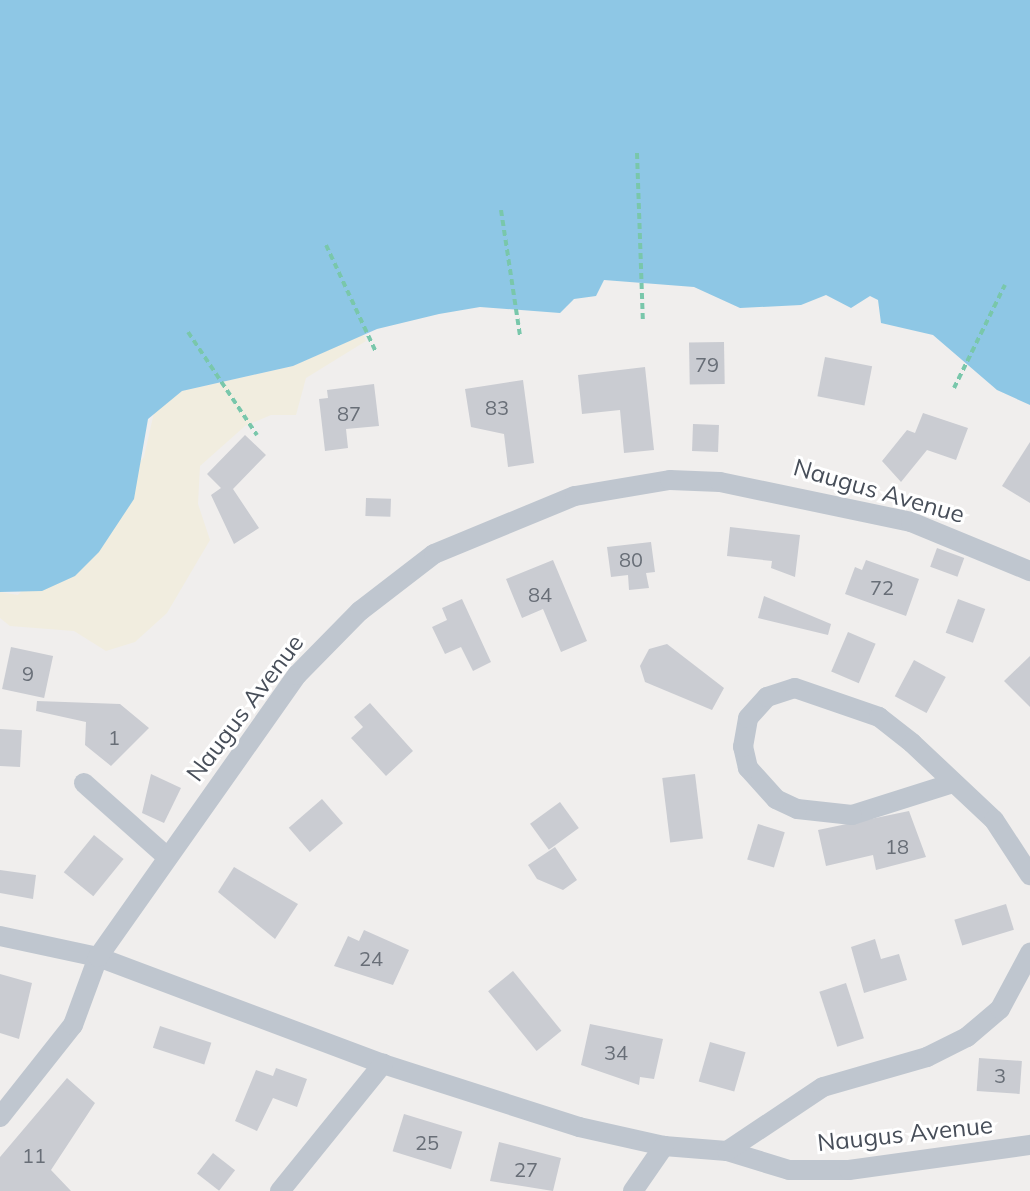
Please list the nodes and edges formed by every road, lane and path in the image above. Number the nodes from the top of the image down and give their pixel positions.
1 (637, 153) dead end
2 (501, 210) dead end
3 (326, 245) dead end
4 (1005, 285) dead end
5 (643, 321) dead end
6 (188, 332) dead end
7 (520, 336) dead end
8 (376, 352) dead end
9 (954, 388) dead end
10 (257, 435) dead end
11 (1030, 571) edge
12 (84, 783) dead end
13 (953, 783) junction
14 (167, 857) junction
15 (1030, 875) edge
16 (0, 936) edge
17 (1030, 953) edge
18 (98, 957) junction
19 (383, 1064) junction
20 (0, 1117) edge
21 (1030, 1145) edge
22 (664, 1146) junction
23 (727, 1151) junction
24 (280, 1191) edge
25 (633, 1191) edge

1 - 5 path
2 - 7 path
3 - 8 path
4 - 9 path
6 - 10 path
11 - 14 street, Naugus Avenue
12 - 14 street
13 - 13 street
13 - 15 street
14 - 18 street, Naugus Avenue
16 - 18 street, Naugus Avenue
17 - 23 street
18 - 19 street, Naugus Avenue
18 - 20 street
19 - 22 street, Naugus Avenue
19 - 24 street
21 - 23 street, Naugus Avenue
22 - 23 street, Naugus Avenue
22 - 25 street

